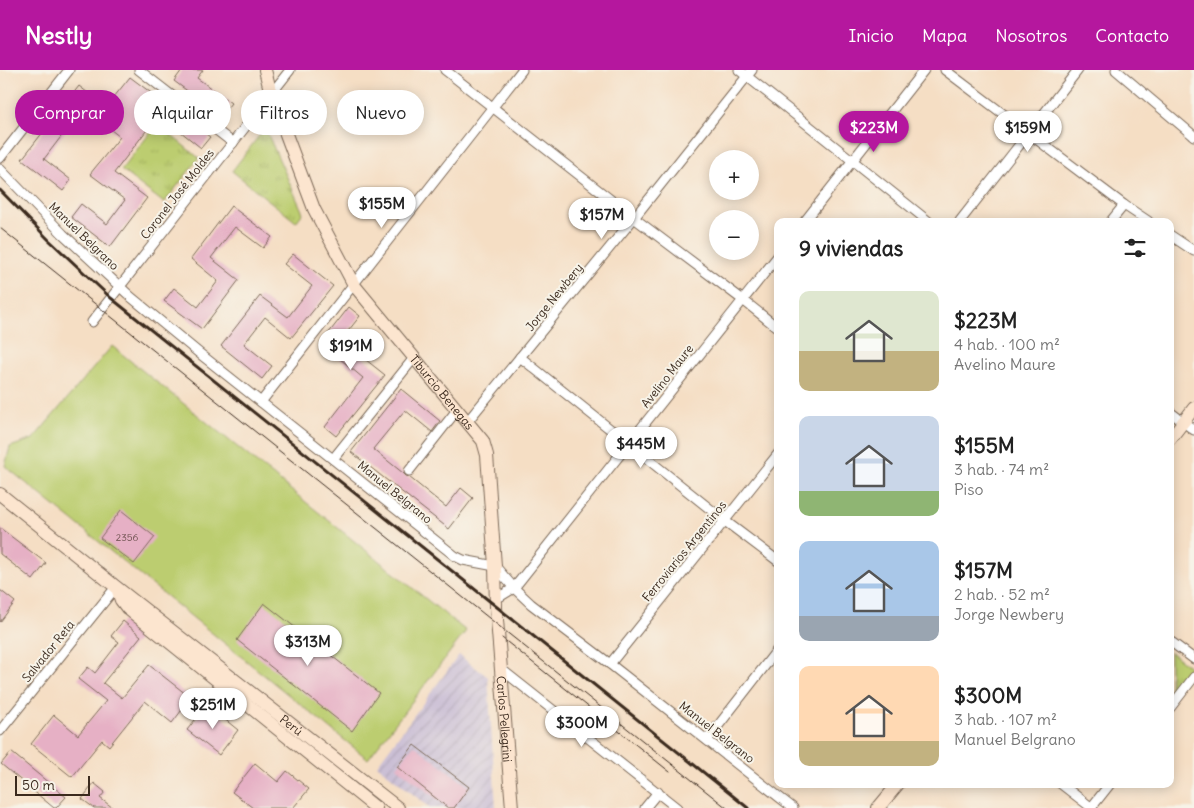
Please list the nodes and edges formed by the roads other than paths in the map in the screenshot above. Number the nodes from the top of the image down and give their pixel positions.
1 (70, 70) edge
2 (140, 70) edge
3 (265, 70) edge
4 (290, 70) edge
5 (445, 70) edge
6 (522, 70) edge
7 (739, 70) edge
8 (924, 70) edge
9 (945, 70) edge
10 (1078, 70) edge
11 (1116, 70) edge
12 (750, 73) edge
13 (271, 90) edge
14 (275, 90) edge
15 (492, 108) junction
16 (241, 133) edge
17 (1028, 134) junction
18 (287, 135) edge
19 (1194, 136) edge
20 (233, 143) junction
21 (0, 158) edge
22 (853, 160) junction
23 (0, 169) edge
24 (1124, 205) junction
25 (634, 218) junction
26 (807, 218) edge
27 (924, 218) edge
28 (962, 218) edge
29 (1113, 218) edge
30 (1144, 218) edge
31 (1174, 238) edge
32 (1194, 251) edge
33 (774, 261) edge
34 (354, 285) junction
35 (120, 287) junction
36 (743, 300) junction
37 (92, 322) dead end
38 (774, 325) edge
39 (414, 358) junction
40 (520, 358) junction
41 (261, 402) junction
42 (1194, 408) edge
43 (457, 410) junction
44 (1174, 415) edge
45 (467, 422) junction
46 (1183, 422) junction
47 (1194, 430) edge
48 (1174, 434) edge
49 (629, 444) junction
50 (333, 459) junction
51 (774, 459) edge
52 (409, 471) dead end
53 (0, 494) edge
54 (725, 521) junction
55 (774, 558) edge
56 (495, 566) junction
57 (116, 587) junction
58 (514, 588) junction
59 (496, 599) junction
60 (498, 630) joint
61 (1174, 644) edge
62 (774, 654) edge
63 (1194, 659) edge
64 (610, 664) junction
65 (501, 669) junction
66 (1194, 677) edge
67 (1174, 703) edge
68 (0, 731) edge
69 (707, 740) junction
70 (895, 788) edge
71 (1066, 788) edge
72 (1107, 788) edge
73 (658, 792) junction
74 (376, 808) edge
75 (398, 808) edge
76 (512, 808) edge
77 (645, 808) edge
78 (677, 808) edge
79 (793, 808) edge
80 (878, 808) edge
81 (1092, 808) edge

1 - 21 street
2 - 20 street
3 - 13 street, Tiburcio Benegas
4 - 14 street, Coronel José Moldes
5 - 15 street
6 - 15 street
7 - 12 street
8 - 22 street
9 - 17 street
10 - 17 street
11 - 19 street
12 - 22 street
12 - 25 street, Jorge Newbery
15 - 25 street
15 - 34 street
16 - 20 street, Coronel José Moldes
17 - 24 street
17 - 28 street
18 - 34 street, Tiburcio Benegas
20 - 35 street, Coronel José Moldes
22 - 26 street
22 - 27 street
23 - 35 street, Manuel Belgrano
24 - 29 street
24 - 30 street
25 - 36 street
25 - 40 street, Jorge Newbery
31 - 32 street
33 - 36 street, Avelino Maure
34 - 39 street, Tiburcio Benegas
34 - 41 street
35 - 37 street, Coronel José Moldes
35 - 41 street, Manuel Belgrano
36 - 38 street
36 - 49 street, Avelino Maure
39 - 43 street, Tiburcio Benegas
39 - 50 street
40 - 45 street, Jorge Newbery
40 - 49 street
41 - 50 street, Manuel Belgrano
42 - 46 street
43 - 45 street, Tiburcio Benegas
43 - 52 street
44 - 46 street
45 - 56 street, Tiburcio Benegas
46 - 47 street
46 - 48 street
49 - 54 street
49 - 58 street, Avelino Maure
50 - 56 street, Manuel Belgrano
51 - 54 street, Ferroviarios Argentinos
53 - 57 street, Perú
54 - 55 street
54 - 64 street, Ferroviarios Argentinos
56 - 58 street, Manuel Belgrano
56 - 59 street, Tiburcio Benegas
57 - 68 street, Salvador Reta
57 - 74 street, Perú
57 - 75 street, Perú
58 - 59 street, Avelino Maure
58 - 64 street, Manuel Belgrano
59 - 60 street, Tiburcio Benegas
60 - 65 street, Carlos Pellegrini
61 - 63 street
62 - 69 street
64 - 69 street, Manuel Belgrano
65 - 73 street
65 - 76 street, Carlos Pellegrini
66 - 67 street
69 - 79 street, Manuel Belgrano
70 - 80 street
71 - 81 street
72 - 81 street
73 - 77 street
73 - 78 street

